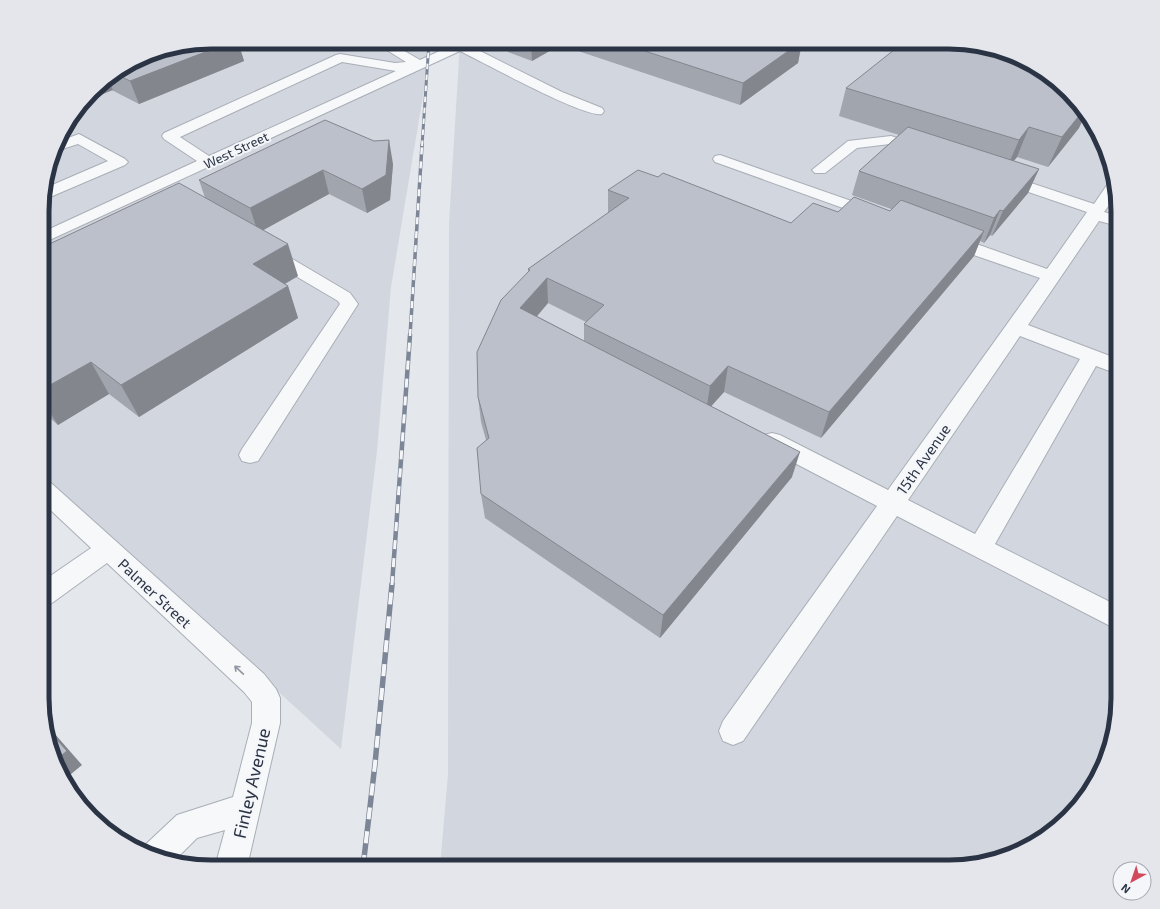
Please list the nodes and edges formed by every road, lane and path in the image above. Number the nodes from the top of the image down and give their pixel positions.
1 (395, 49) edge
2 (454, 49) edge
3 (474, 49) edge
4 (424, 63) junction
5 (597, 110) dead end
6 (63, 145) edge
7 (935, 155) edge
8 (720, 159) dead end
9 (208, 162) junction
10 (820, 170) dead end
11 (986, 173) edge
12 (50, 192) edge
13 (1110, 192) edge
14 (1096, 212) junction
15 (885, 218) edge
16 (1111, 218) edge
17 (930, 234) edge
18 (49, 236) edge
19 (283, 261) edge
20 (1051, 276) junction
21 (1016, 326) junction
22 (1091, 357) junction
23 (1111, 364) edge
24 (752, 431) edge
25 (250, 455) dead end
26 (49, 495) edge
27 (892, 503) junction
28 (980, 548) junction
29 (108, 549) junction
30 (49, 591) edge
31 (1111, 615) edge
32 (266, 698) joint
33 (733, 731) dead end
34 (245, 808) junction
35 (161, 852) edge
36 (232, 860) edge

1 - 4 street
2 - 4 street, West Street
3 - 5 street
4 - 9 street, West Street
4 - 9 street
6 - 12 street
7 - 10 street
8 - 15 street
9 - 18 street, West Street
11 - 14 street
13 - 14 street, 15th Avenue
14 - 16 street
14 - 20 street, 15th Avenue
17 - 20 street
19 - 25 street
20 - 21 street, 15th Avenue
21 - 22 street
21 - 27 street, 15th Avenue
22 - 23 street
22 - 28 street
24 - 27 street
26 - 29 street, Palmer Street
27 - 28 street
27 - 33 street, 15th Avenue
28 - 31 street
29 - 30 street
32 -> 29 street, Palmer Street
32 - 34 street, Finley Avenue
34 - 35 street
34 - 36 street, Finley Avenue

